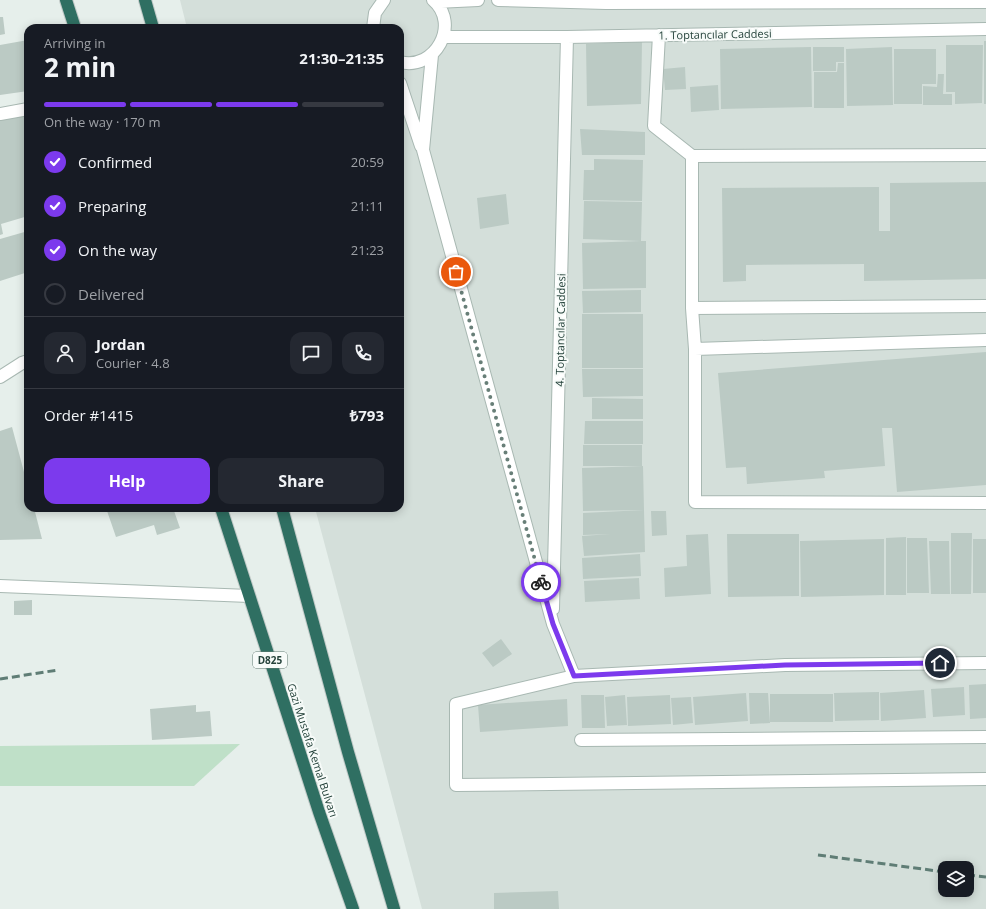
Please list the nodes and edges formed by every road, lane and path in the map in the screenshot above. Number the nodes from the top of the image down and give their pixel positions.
1 (66, 0) edge
2 (145, 0) edge
3 (371, 0) edge
4 (384, 0) edge
5 (478, 0) edge
6 (498, 0) edge
7 (434, 1) edge
8 (606, 1) edge
9 (986, 2) edge
10 (375, 13) junction
11 (74, 24) edge
12 (152, 24) edge
13 (374, 24) edge
14 (986, 29) edge
15 (658, 35) junction
16 (567, 37) junction
17 (444, 38) junction
18 (432, 55) junction
19 (404, 62) edge
20 (404, 95) edge
21 (24, 110) edge
22 (0, 114) edge
23 (423, 150) junction
24 (986, 155) edge
25 (692, 156) junction
26 (986, 306) edge
27 (692, 308) junction
28 (986, 340) edge
29 (695, 349) junction
30 (24, 362) edge
31 (0, 377) edge
32 (986, 503) edge
33 (221, 512) edge
34 (283, 512) edge
35 (0, 586) edge
36 (249, 596) junction
37 (553, 624) junction
38 (986, 662) edge
39 (574, 676) junction
40 (986, 737) edge
41 (581, 740) dead end
42 (986, 778) edge
43 (352, 909) edge
44 (394, 909) edge

1 - 11 highway
2 - 12 highway
3 - 10 street
4 - 10 street
5 - 7 street
6 - 8 street
7 - 17 street
8 - 9 street
10 - 13 street
14 - 15 street, 1. Toptancılar Caddesi
15 - 16 street, 1. Toptancılar Caddesi
15 - 25 street
16 - 17 street, 1. Toptancılar Caddesi
16 - 37 street, 4. Toptancılar Caddesi
17 - 18 street
18 - 19 street
18 - 23 street
20 - 23 street
21 - 22 street
23 - 37 street
24 - 25 street
25 - 27 street
26 - 27 street
27 - 29 street
28 - 29 street
29 - 32 street
30 - 31 street
33 - 36 highway, Gazi Mustafa Kemal Bulvarı / D825
34 - 44 highway
35 - 36 street
36 - 43 highway, Gazi Mustafa Kemal Bulvarı / D825
37 - 39 street
38 - 39 street
39 - 42 street
40 - 41 street

